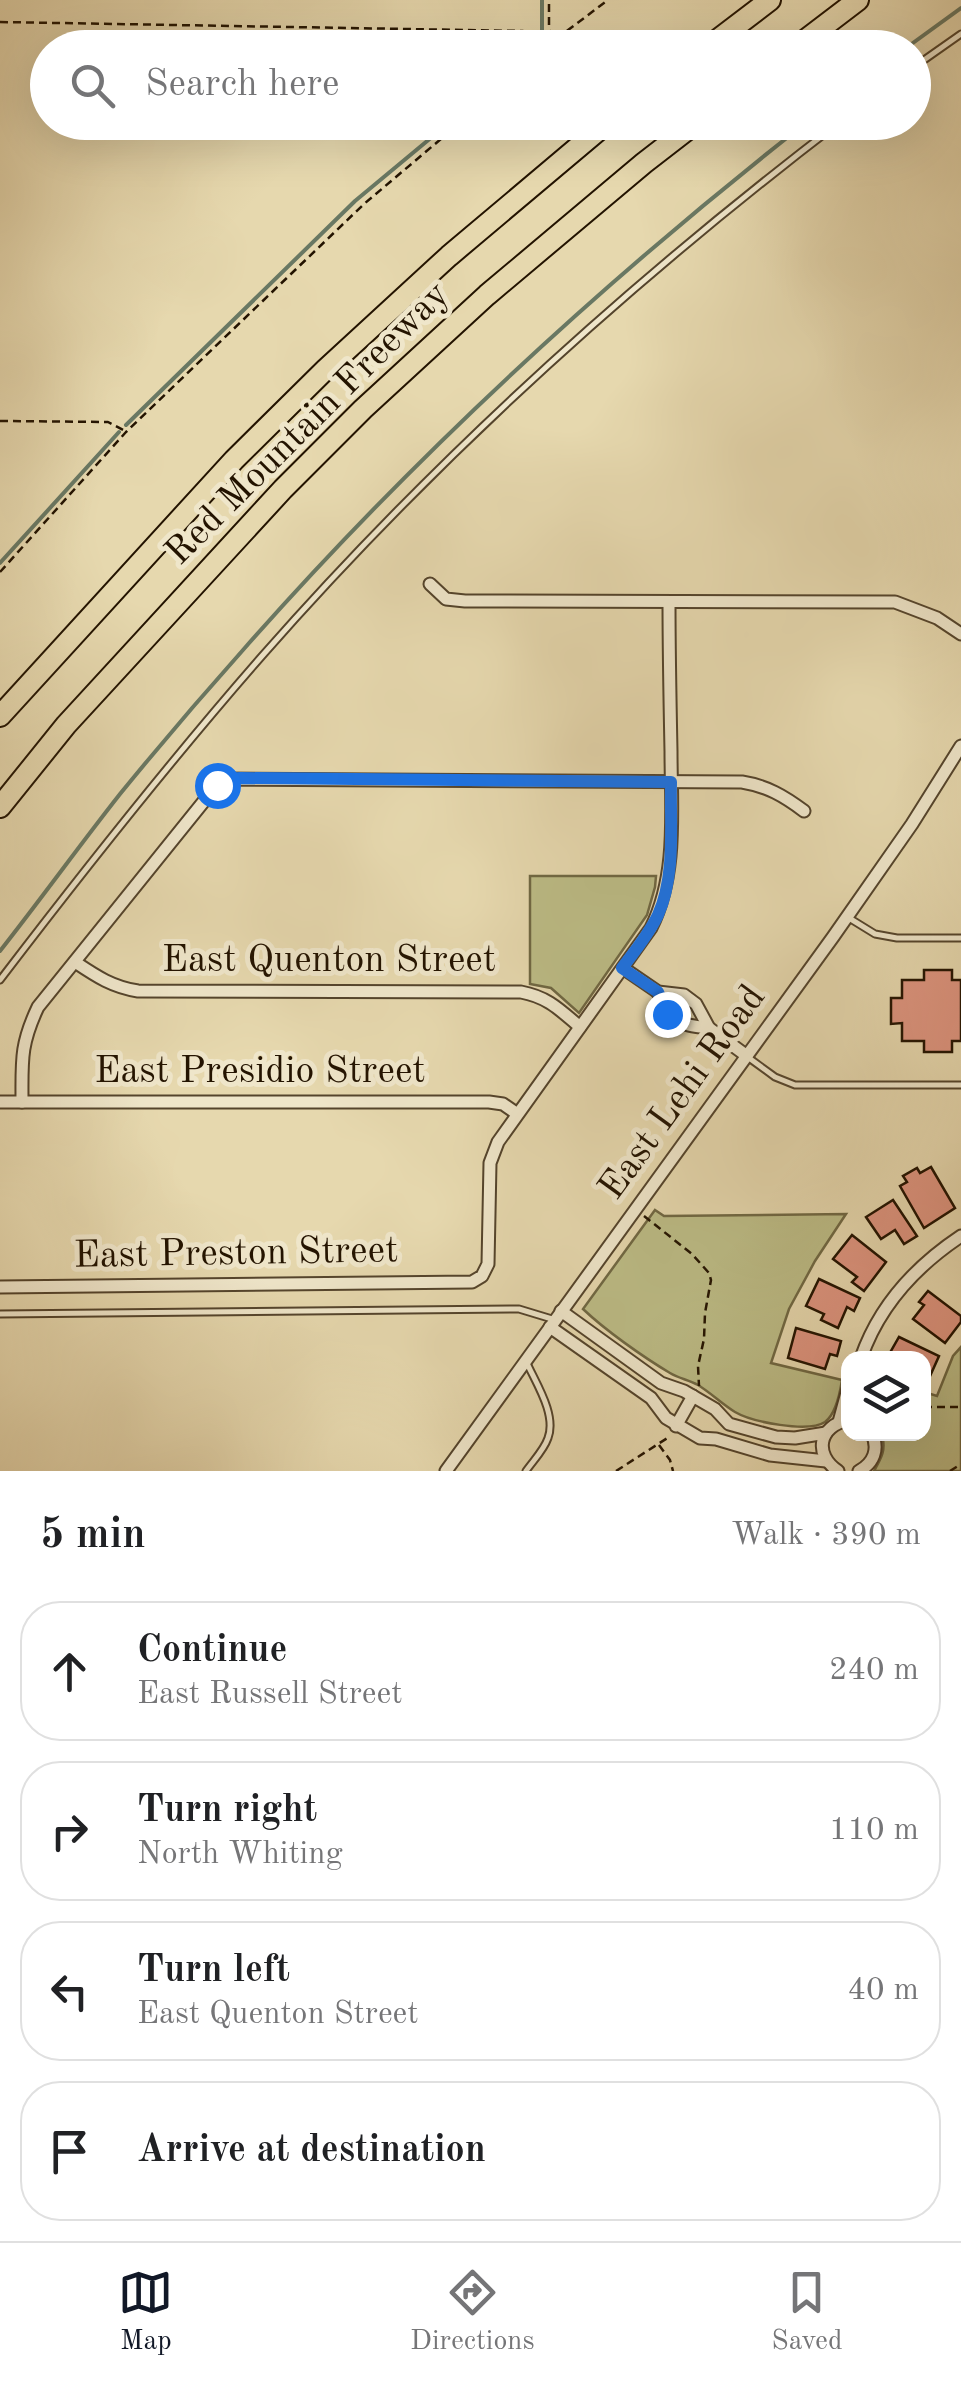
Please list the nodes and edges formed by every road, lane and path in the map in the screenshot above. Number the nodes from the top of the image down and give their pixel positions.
1 (549, 0) edge
2 (608, 0) edge
3 (770, 0) edge
4 (858, 0) edge
5 (0, 22) edge
6 (465, 30) edge
7 (549, 30) edge
8 (568, 30) edge
9 (731, 30) edge
10 (818, 30) edge
11 (961, 34) edge
12 (931, 56) edge
13 (440, 140) edge
14 (587, 140) edge
15 (674, 140) edge
16 (816, 140) edge
17 (0, 421) edge
18 (126, 432) junction
19 (0, 572) edge
20 (430, 584) dead end
21 (669, 603) junction
22 (961, 634) edge
23 (0, 716) edge
24 (961, 746) edge
25 (671, 782) junction
26 (0, 807) edge
27 (804, 811) dead end
28 (848, 917) junction
29 (961, 938) edge
30 (75, 962) junction
31 (622, 968) junction
32 (0, 980) edge
33 (658, 992) junction
34 (580, 1027) junction
35 (709, 1028) junction
36 (747, 1056) junction
37 (961, 1084) edge
38 (0, 1102) edge
39 (22, 1102) junction
40 (516, 1113) junction
41 (635, 1210) junction
42 (961, 1236) edge
43 (0, 1287) edge
44 (0, 1314) edge
45 (556, 1319) junction
46 (863, 1351) edge
47 (526, 1361) junction
48 (693, 1396) junction
49 (931, 1407) edge
50 (961, 1407) edge
51 (841, 1423) edge
52 (676, 1426) junction
53 (826, 1434) junction
54 (874, 1441) edge
55 (658, 1444) junction
56 (826, 1461) junction
57 (961, 1464) edge
58 (863, 1470) edge
59 (446, 1471) edge
60 (526, 1471) edge
61 (616, 1471) edge
62 (673, 1471) edge
63 (838, 1471) edge
64 (950, 1471) edge

1 - 7 path
2 - 8 path
3 - 9 highway
4 - 10 highway
5 - 6 path
11 - 12 lane
13 - 18 path
14 - 23 highway, Red Mountain Freeway
15 - 26 highway, Red Mountain Freeway
16 - 32 lane
17 - 18 path
18 - 19 path
20 - 21 street
21 - 22 street
21 - 25 street
24 - 28 street, East Lehi Road
25 - 27 street
25 - 30 street
25 - 31 street
28 - 29 lane
28 - 36 street, East Lehi Road
30 - 34 street, East Quenton Street
30 - 39 street
31 - 33 street
31 - 34 street
33 - 35 street
33 - 35 street
34 - 40 street
35 - 36 street
36 - 37 lane
36 - 41 street, East Lehi Road
38 - 39 street, East Presidio Street
39 - 40 street, East Presidio Street
40 - 43 street, East Preston Street
41 - 45 street, East Lehi Road
41 - 48 path
42 - 46 street
44 - 45 lane
45 - 47 street, East Lehi Road
45 - 48 street
45 - 52 street
47 - 59 street, East Lehi Road
47 - 60 lane
48 - 52 street
48 - 53 street
49 - 50 path
51 - 53 street
52 - 55 path
52 - 56 street
53 - 56 street
54 - 58 street
55 - 61 path
55 - 62 path
56 - 63 street
57 - 64 path

